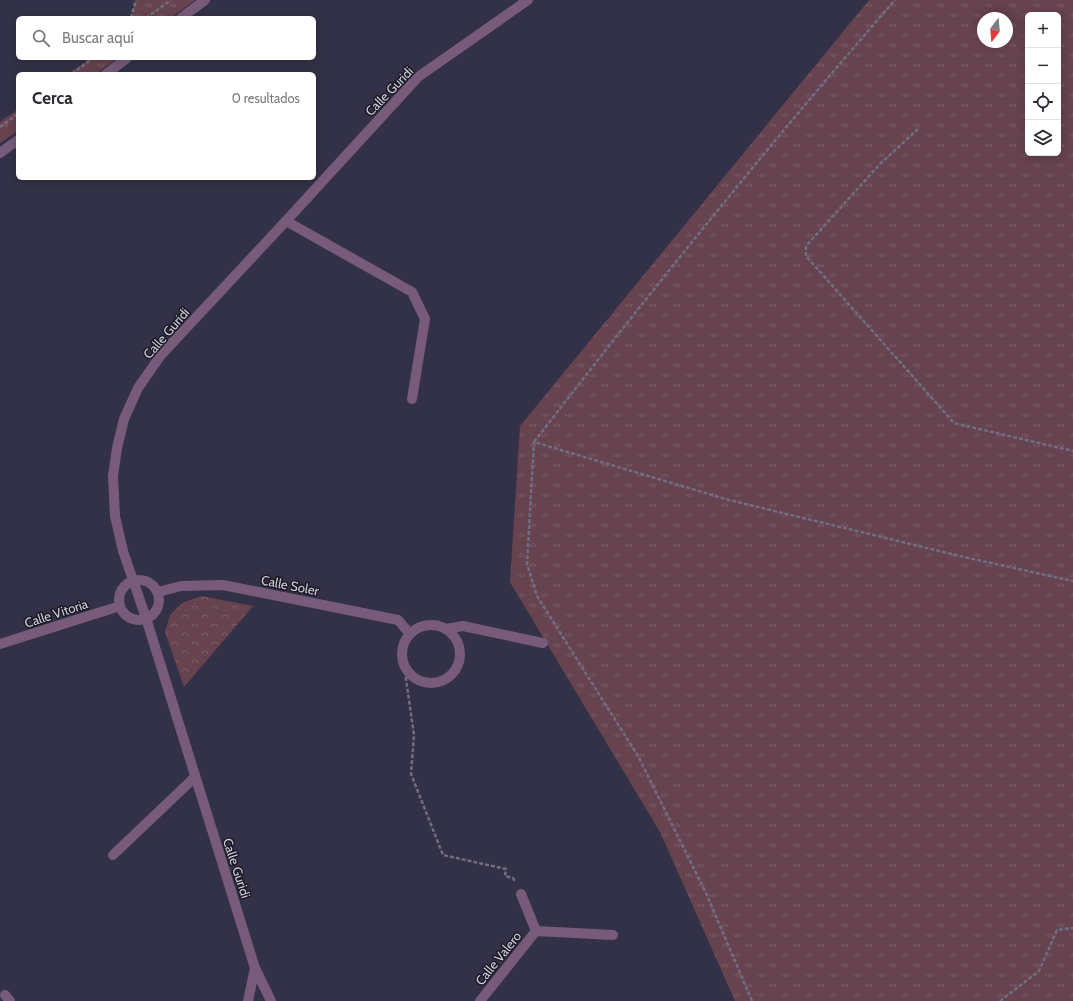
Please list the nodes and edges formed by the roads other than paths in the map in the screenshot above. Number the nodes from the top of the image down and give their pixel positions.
1 (205, 0) edge
2 (528, 0) edge
3 (184, 16) edge
4 (125, 60) edge
5 (109, 72) edge
6 (16, 142) edge
7 (0, 154) edge
8 (286, 221) junction
9 (412, 398) dead end
10 (134, 580) junction
11 (158, 592) junction
12 (120, 606) junction
13 (146, 618) junction
14 (446, 629) junction
15 (410, 634) junction
16 (543, 643) dead end
17 (0, 644) edge
18 (195, 777) junction
19 (114, 855) dead end
20 (521, 894) road end
21 (536, 931) junction
22 (613, 935) dead end
23 (255, 968) junction
24 (248, 1001) edge
25 (271, 1001) edge
26 (480, 1001) edge

1 - 3 street
2 - 8 street, Calle Guridi
4 - 5 street
6 - 7 street
8 - 9 street
8 - 10 street, Calle Guridi
10 - 11 street
10 - 12 street
10 - 13 street, Calle Guridi
11 - 13 street
11 - 15 street, Calle Soler
12 - 13 street
12 - 17 street, Calle Vitoria
13 - 18 street, Calle Guridi
14 - 15 street
14 - 15 street
14 - 16 street
18 - 19 street
18 - 23 street, Calle Guridi
20 - 21 street, Calle Valero
21 - 22 street, Calle Valero
21 - 26 street, Calle Valero
23 - 24 street, Calle Guridi
23 - 25 street, Calle Guridi

